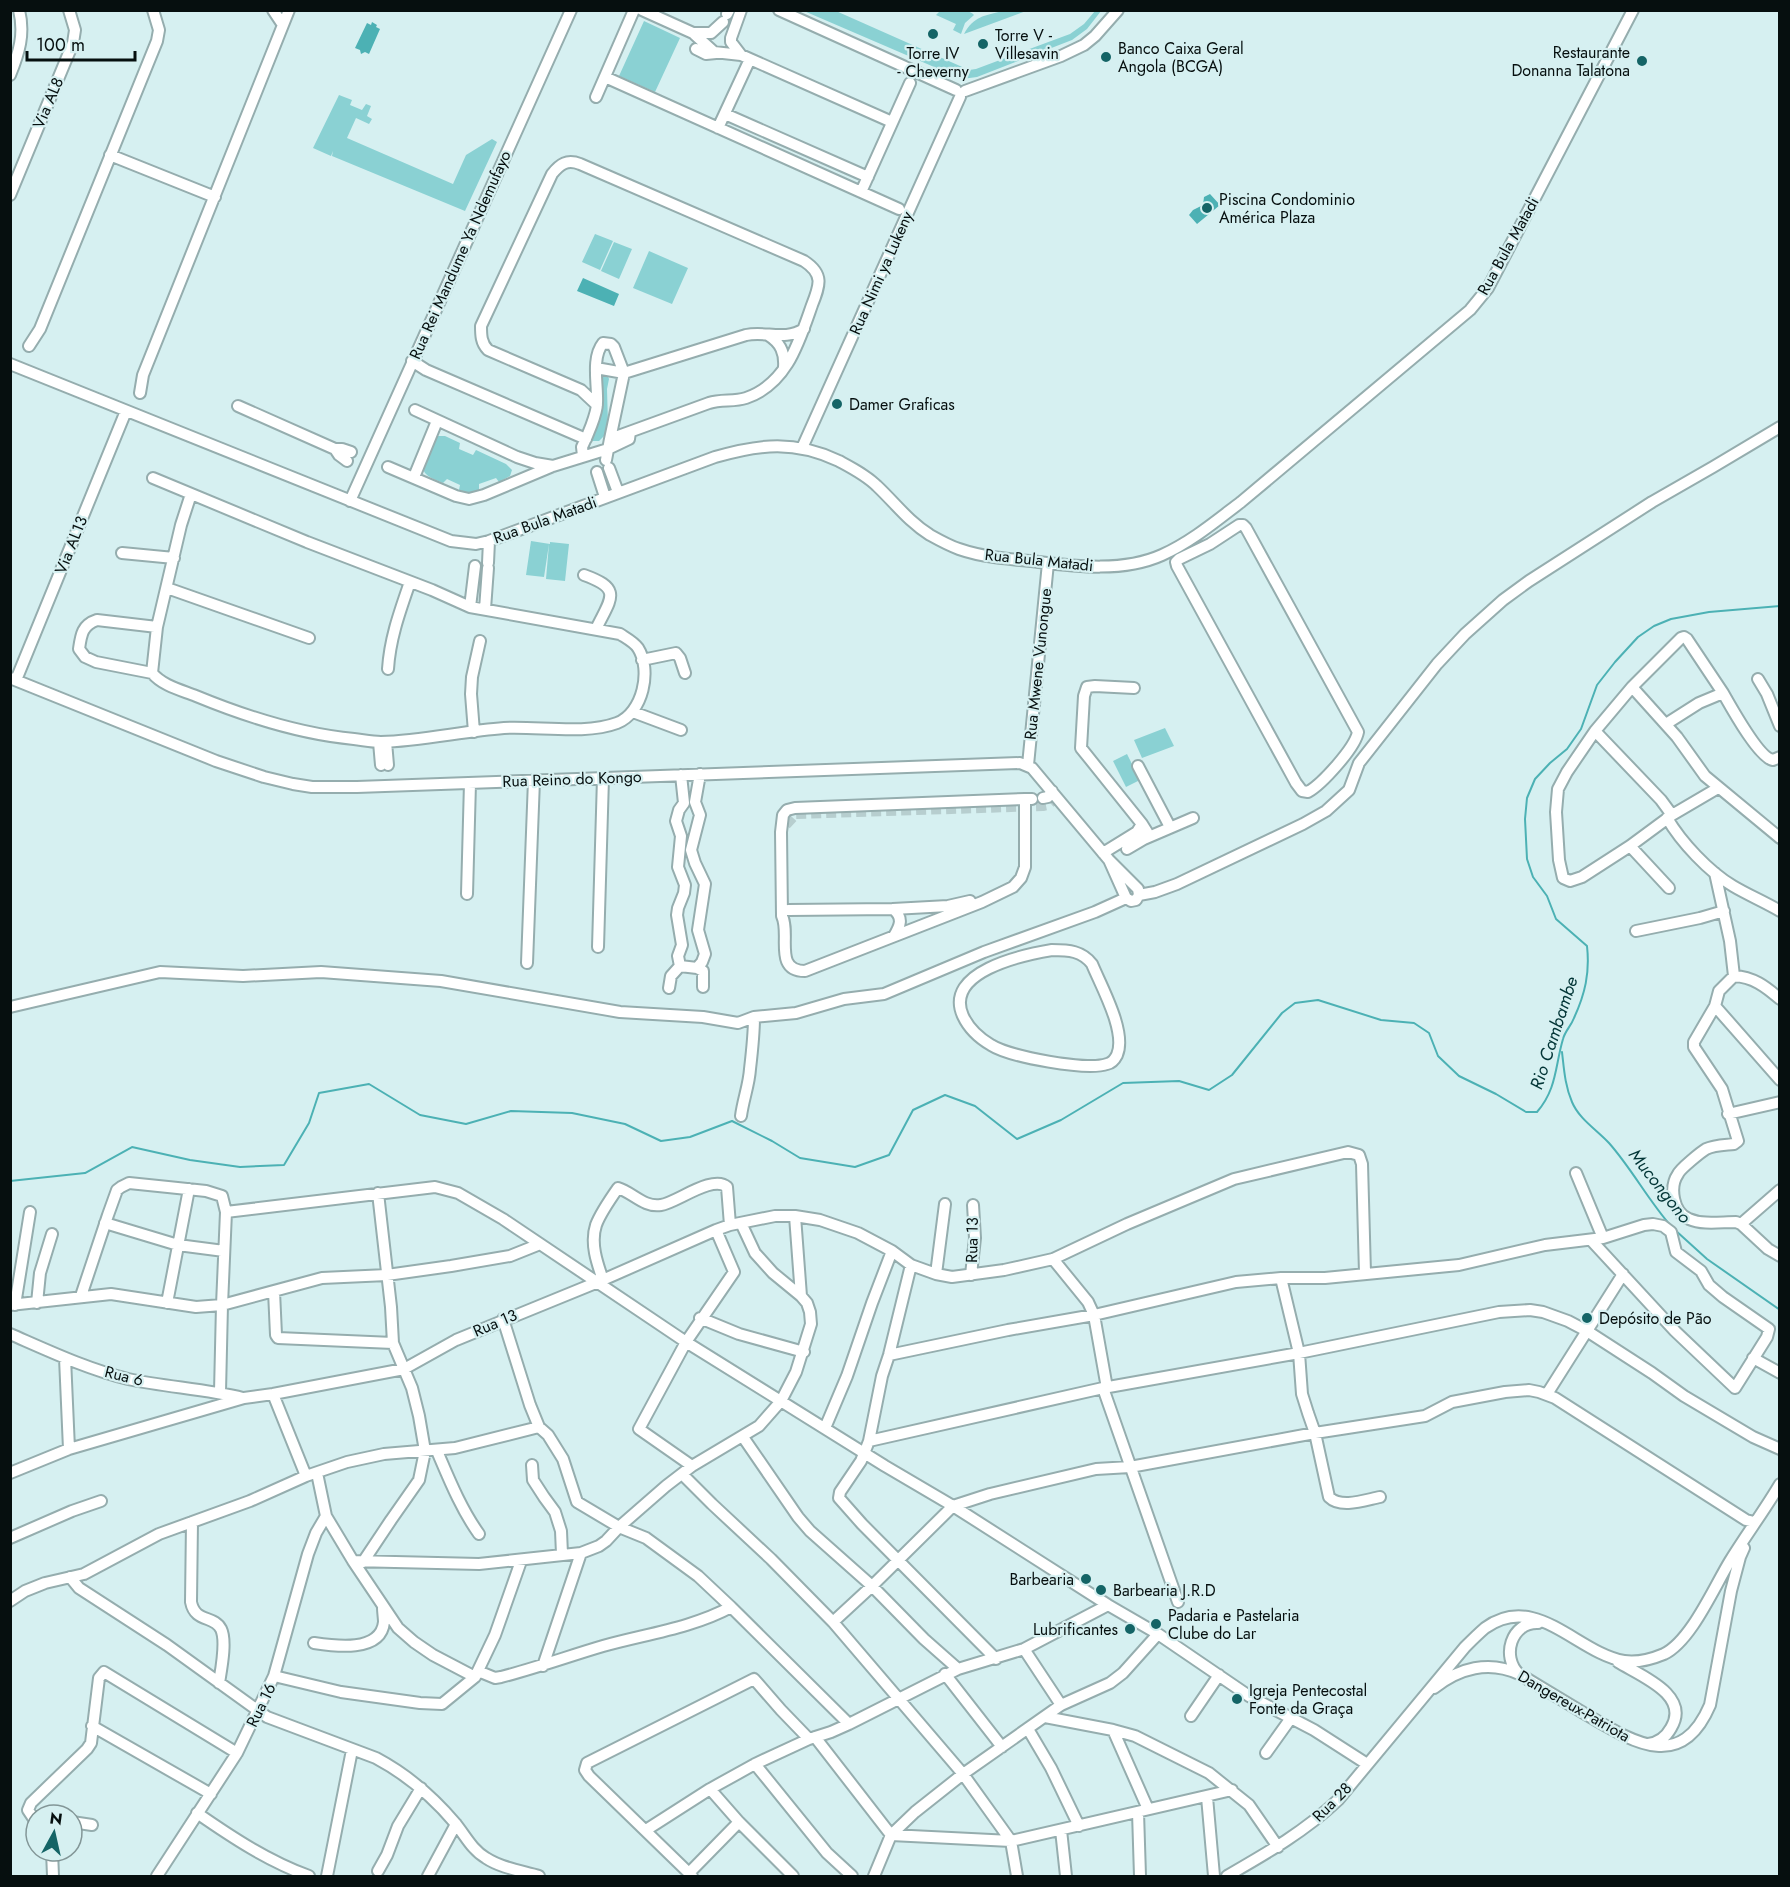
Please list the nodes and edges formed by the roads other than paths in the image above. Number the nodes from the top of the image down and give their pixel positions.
1 (19, 10) edge
2 (69, 10) edge
3 (153, 10) edge
4 (273, 10) edge
5 (289, 10) edge
6 (571, 10) edge
7 (634, 10) edge
8 (642, 10) edge
9 (741, 10) edge
10 (779, 10) edge
11 (1118, 10) edge
12 (1633, 10) edge
13 (724, 15) edge
14 (283, 26) junction
15 (712, 31) junction
16 (691, 33) junction
17 (731, 40) junction
18 (716, 51) junction
19 (745, 57) junction
20 (10, 75) edge
21 (605, 77) junction
22 (910, 83) dead end
23 (961, 93) junction
24 (596, 97) dead end
25 (725, 114) junction
26 (892, 122) junction
27 (718, 129) junction
28 (110, 155) junction
29 (868, 177) junction
30 (861, 192) junction
31 (10, 195) edge
32 (215, 197) junction
33 (899, 209) dead end
34 (804, 328) junction
35 (765, 334) junction
36 (29, 346) dead end
37 (412, 361) junction
38 (10, 364) edge
39 (596, 368) junction
40 (783, 372) junction
41 (624, 373) junction
42 (581, 390) junction
43 (140, 393) dead end
44 (597, 405) junction
45 (238, 406) dead end
46 (415, 410) dead end
47 (126, 411) junction
48 (437, 421) junction
49 (1779, 427) edge
50 (586, 439) junction
51 (802, 448) junction
52 (608, 454) junction
53 (512, 455) junction
54 (354, 460) junction
55 (591, 461) junction
56 (553, 466) junction
57 (388, 467) dead end
58 (153, 477) dead end
59 (414, 477) junction
60 (513, 483) junction
61 (618, 492) junction
62 (190, 494) junction
63 (605, 497) junction
64 (350, 501) junction
65 (1200, 533) junction
66 (489, 541) junction
67 (476, 544) junction
68 (1207, 545) junction
69 (122, 553) dead end
70 (174, 558) junction
71 (475, 562) junction
72 (488, 563) junction
73 (1048, 563) junction
74 (584, 575) dead end
75 (410, 582) junction
76 (167, 588) junction
77 (470, 601) junction
78 (486, 604) junction
79 (158, 627) junction
80 (596, 629) junction
81 (309, 638) dead end
82 (480, 641) dead end
83 (642, 660) junction
84 (388, 669) dead end
85 (152, 673) junction
86 (685, 673) dead end
87 (13, 679) edge
88 (1758, 679) dead end
89 (1632, 687) junction
90 (1134, 688) dead end
91 (1723, 693) junction
92 (633, 712) junction
93 (1665, 724) junction
94 (1779, 726) edge
95 (681, 730) dead end
96 (1595, 731) junction
97 (474, 732) junction
98 (383, 742) junction
99 (1779, 757) edge
100 (1028, 765) junction
101 (1138, 766) dead end
102 (700, 774) junction
103 (681, 775) junction
104 (603, 778) junction
105 (534, 780) junction
106 (470, 783) junction
107 (386, 786) junction
108 (1718, 788) junction
109 (1052, 791) junction
110 (1029, 799) junction
111 (695, 802) junction
112 (684, 803) junction
113 (1670, 816) junction
114 (1193, 818) dead end
115 (1142, 824) junction
116 (786, 825) dead end
117 (1170, 827) junction
118 (1779, 838) edge
119 (1144, 839) junction
120 (1630, 846) junction
121 (1125, 847) junction
122 (1106, 856) junction
123 (1715, 873) junction
124 (1669, 888) dead end
125 (466, 894) dead end
126 (1139, 895) junction
127 (1126, 898) junction
128 (917, 907) junction
129 (893, 909) junction
130 (1724, 911) junction
131 (1779, 911) edge
132 (786, 915) junction
133 (699, 921) junction
134 (678, 922) junction
135 (924, 925) junction
136 (1050, 929) junction
137 (1636, 931) dead end
138 (894, 936) junction
139 (598, 946) dead end
140 (1052, 950) junction
141 (527, 963) dead end
142 (680, 966) junction
143 (697, 968) junction
144 (1734, 976) junction
145 (703, 987) dead end
146 (669, 988) dead end
147 (1779, 999) edge
148 (1715, 1006) junction
149 (10, 1007) edge
150 (754, 1017) junction
151 (1779, 1080) edge
152 (1779, 1102) edge
153 (1728, 1114) junction
154 (741, 1116) dead end
155 (1576, 1173) dead end
156 (189, 1189) junction
157 (1779, 1190) edge
158 (378, 1193) junction
159 (945, 1204) dead end
160 (973, 1205) dead end
161 (30, 1212) dead end
162 (226, 1212) junction
163 (795, 1216) junction
164 (105, 1223) junction
165 (736, 1224) junction
166 (1741, 1224) junction
167 (716, 1230) junction
168 (52, 1234) dead end
169 (1603, 1238) junction
170 (1591, 1240) junction
171 (540, 1244) junction
172 (178, 1245) junction
173 (224, 1251) junction
174 (892, 1251) junction
175 (1779, 1256) edge
176 (1053, 1258) junction
177 (911, 1265) junction
178 (1365, 1273) junction
179 (936, 1274) junction
180 (1623, 1274) junction
181 (387, 1275) junction
182 (972, 1275) junction
183 (1281, 1278) junction
184 (601, 1281) junction
185 (274, 1291) junction
186 (81, 1296) junction
187 (801, 1296) junction
188 (37, 1303) junction
189 (168, 1303) junction
190 (13, 1305) edge
191 (222, 1305) junction
192 (1094, 1315) junction
193 (700, 1318) junction
194 (503, 1320) junction
195 (1587, 1331) junction
196 (10, 1334) edge
197 (686, 1342) junction
198 (393, 1343) junction
199 (804, 1352) junction
200 (1299, 1353) junction
201 (889, 1354) junction
202 (65, 1358) junction
203 (1753, 1358) junction
204 (404, 1369) junction
205 (1779, 1373) edge
206 (1105, 1388) junction
207 (220, 1392) junction
208 (273, 1394) junction
209 (1547, 1395) junction
210 (244, 1398) junction
211 (781, 1401) junction
212 (539, 1427) junction
213 (825, 1428) junction
214 (1316, 1433) junction
215 (743, 1437) junction
216 (868, 1441) junction
217 (69, 1449) junction
218 (1779, 1449) edge
219 (437, 1450) junction
220 (425, 1451) junction
221 (864, 1452) junction
222 (532, 1465) dead end
223 (692, 1466) junction
224 (1131, 1467) junction
225 (10, 1473) edge
226 (317, 1473) junction
227 (682, 1474) junction
228 (306, 1476) junction
229 (1779, 1484) edge
230 (1380, 1497) dead end
231 (101, 1501) dead end
232 (953, 1506) junction
233 (326, 1516) junction
234 (1757, 1520) junction
235 (192, 1521) junction
236 (619, 1527) junction
237 (479, 1534) dead end
238 (10, 1538) edge
239 (581, 1553) junction
240 (562, 1554) junction
241 (898, 1559) junction
242 (521, 1561) junction
243 (358, 1562) junction
244 (70, 1577) junction
245 (872, 1587) junction
246 (10, 1600) edge
247 (1178, 1602) dead end
248 (1108, 1605) junction
249 (731, 1606) junction
250 (383, 1608) junction
251 (833, 1622) junction
252 (1547, 1623) junction
253 (1158, 1634) junction
254 (314, 1643) dead end
255 (1024, 1649) junction
256 (1608, 1656) junction
257 (996, 1659) junction
258 (543, 1666) junction
259 (958, 1669) junction
260 (476, 1674) junction
261 (945, 1674) junction
262 (1519, 1674) junction
263 (1219, 1675) junction
264 (274, 1676) junction
265 (219, 1683) junction
266 (899, 1698) junction
267 (1417, 1703) junction
268 (1062, 1705) junction
269 (258, 1710) junction
270 (1191, 1716) dead end
271 (1045, 1717) junction
272 (1292, 1718) junction
273 (849, 1724) junction
274 (92, 1726) junction
275 (1028, 1729) junction
276 (1113, 1730) junction
277 (812, 1738) junction
278 (1642, 1744) junction
279 (1002, 1747) junction
280 (352, 1750) junction
281 (237, 1753) junction
282 (1266, 1753) dead end
283 (755, 1764) junction
284 (1367, 1764) junction
285 (963, 1774) junction
286 (421, 1788) junction
287 (710, 1789) junction
288 (1233, 1790) junction
289 (210, 1794) junction
290 (1207, 1797) junction
291 (32, 1803) edge
292 (1143, 1810) junction
293 (197, 1813) junction
294 (739, 1822) junction
295 (84, 1824) edge
296 (456, 1824) junction
297 (93, 1825) dead end
298 (1078, 1826) junction
299 (646, 1830) junction
300 (1061, 1830) junction
301 (891, 1835) junction
302 (1011, 1841) junction
303 (1278, 1847) junction
304 (378, 1871) dead end
305 (686, 1874) edge
306 (157, 1876) edge
307 (309, 1876) edge
308 (327, 1876) edge
309 (428, 1876) edge
310 (539, 1876) edge
311 (793, 1876) edge
312 (852, 1876) edge
313 (874, 1876) edge
314 (1017, 1876) edge
315 (1066, 1876) edge
316 (1140, 1876) edge
317 (1214, 1876) edge
318 (1227, 1876) edge

1 - 20 street
2 - 31 street, Via AL8
3 - 28 street
4 - 14 street
5 - 14 street
6 - 37 street, Rua Rei Mandume Ya Ndemufayo
7 - 21 street
8 - 16 street
9 - 17 street
10 - 23 street
11 - 23 street
12 - 65 street, Rua Bula Matadi
13 - 15 street
14 - 32 street
15 - 16 street
15 - 17 street
15 - 18 street
16 - 18 street
16 - 18 street
17 - 18 street
17 - 19 street
18 - 19 street
19 - 25 street
19 - 26 street
21 - 24 street
21 - 27 street
22 - 26 street
23 - 51 street, Rua Nimi ya Lukeny
25 - 27 street
25 - 29 street
26 - 29 street
27 - 30 street
28 - 32 street
28 - 36 street
29 - 30 street
30 - 33 street
32 - 43 street
34 - 35 street
34 - 40 street
34 - 42 street
35 - 40 street
35 - 41 street
37 - 50 street
37 - 54 street, Rua Rei Mandume Ya Ndemufayo
38 - 47 street, Rua Bula Matadi
39 - 41 street
39 - 41 street
39 - 42 street
39 - 44 street
40 - 52 street
41 - 52 street
42 - 44 street
44 - 50 street
45 - 54 street
46 - 48 street
47 - 64 street, Rua Bula Matadi
47 - 87 street, Via AL13
48 - 53 street
48 - 59 street
49 - 126 street
50 - 55 street
51 - 61 street, Rua Bula Matadi
51 - 73 street, Rua Bula Matadi
52 - 55 street
52 - 61 street
53 - 56 street
53 - 60 street
54 - 64 street
55 - 56 street
55 - 63 street
56 - 60 street
57 - 59 street
58 - 62 street
59 - 60 street
61 - 63 street, Rua Bula Matadi
62 - 70 street
62 - 75 street
63 - 66 street, Rua Bula Matadi
64 - 67 street, Rua Bula Matadi
65 - 68 street
65 - 73 street, Rua Bula Matadi
66 - 67 street, Rua Bula Matadi
66 - 72 street
67 - 71 street
68 - 68 street
69 - 70 street
70 - 76 street
71 - 72 street
71 - 77 street
72 - 78 street
73 - 100 street, Rua Mwene Vunongue
74 - 80 street
75 - 77 street
75 - 84 street
76 - 79 street
76 - 81 street
77 - 78 street
78 - 80 street
79 - 85 street
79 - 85 street
80 - 83 street
82 - 97 street
83 - 86 street
83 - 92 street
85 - 98 street
87 - 107 street, Rua Reino do Kongo
88 - 94 street
89 - 91 street
89 - 93 street
89 - 96 street
90 - 115 street
91 - 93 street
91 - 99 street
92 - 95 street
92 - 97 street
93 - 108 street
96 - 113 street
96 - 120 street
97 - 98 street
98 - 107 street
100 - 102 street, Rua Reino do Kongo
100 - 109 street
101 - 117 street
102 - 103 street, Rua Reino do Kongo
102 - 111 street
103 - 104 street, Rua Reino do Kongo
103 - 112 street
104 - 105 street, Rua Reino do Kongo
104 - 139 street
105 - 106 street, Rua Reino do Kongo
105 - 141 street
106 - 107 street, Rua Reino do Kongo
106 - 125 street
108 - 113 street
108 - 118 street
109 - 110 street
109 - 122 street
110 - 128 street
110 - 132 street
110 - 135 street
111 - 112 street
111 - 133 street
112 - 134 street
113 - 120 street
113 - 123 street
114 - 117 street
115 - 119 street
115 - 121 street
116 - 132 street
117 - 119 street
119 - 121 street
120 - 124 street
121 - 122 street
122 - 126 street
122 - 127 street
123 - 130 street
123 - 131 street
126 - 127 street
127 - 136 street
128 - 129 street
128 - 135 street
129 - 132 street
129 - 138 street
130 - 137 street
130 - 144 street
132 - 138 street
133 - 134 street
133 - 143 street
134 - 142 street
135 - 138 street
136 - 140 street
136 - 150 street
140 - 140 street
142 - 143 street
142 - 146 street
143 - 145 street
144 - 147 street
144 - 148 street
148 - 151 street
148 - 153 street
149 - 150 street
150 - 154 street
152 - 153 street
153 - 166 street
155 - 169 street
156 - 162 street
156 - 164 street
156 - 172 street
157 - 166 street
158 - 162 street
158 - 171 street
158 - 181 street
159 - 179 street
160 - 182 street, Rua 13
161 - 190 street
162 - 173 street
163 - 165 street, Rua 13
163 - 174 street, Rua 13
163 - 187 street
164 - 172 street
164 - 186 street
165 - 167 street, Rua 13
165 - 184 street
165 - 187 street
166 - 175 street
167 - 184 street, Rua 13
167 - 193 street
168 - 188 street
169 - 170 street
169 - 203 street
170 - 178 street
170 - 180 street
171 - 181 street
171 - 184 street
172 - 173 street
172 - 189 street
173 - 191 street
174 - 177 street, Rua 13
174 - 213 street
176 - 178 street, Rua 13
176 - 182 street, Rua 13
176 - 192 street
177 - 179 street, Rua 13
177 - 201 street
178 - 183 street
179 - 182 street, Rua 13
180 - 195 street
180 - 203 street
181 - 185 street
181 - 198 street
183 - 192 street
183 - 200 street
184 - 194 street, Rua 13
184 - 197 street
185 - 191 street
185 - 198 street
186 - 188 street
186 - 189 street
187 - 199 street
188 - 190 street
189 - 191 street
191 - 207 street
192 - 201 street
192 - 206 street
193 - 197 street
193 - 199 street
194 - 204 street, Rua 13
194 - 212 street
195 - 200 street
195 - 209 street
195 - 218 street
196 - 202 street, Rua 6
197 - 211 street
197 - 223 street
198 - 204 street
199 - 211 street
200 - 206 street
200 - 214 street
201 - 216 street
202 - 207 street, Rua 6
202 - 217 street
203 - 205 street
204 - 208 street, Rua 13
204 - 220 street
206 - 216 street
206 - 224 street
207 - 210 street, Rua 6
208 - 210 street, Rua 13
208 - 228 street
209 - 214 street
209 - 234 street
210 - 217 street, Rua 13
211 - 213 street
211 - 215 street
212 - 219 street
212 - 236 street
213 - 221 street
214 - 224 street
214 - 230 street
215 - 223 street
215 - 245 street
216 - 221 street
217 - 225 street, Rua 13
219 - 220 street
219 - 237 street
220 - 226 street
220 - 243 street
221 - 232 street
221 - 241 street
222 - 240 street
223 - 227 street
224 - 232 street
224 - 247 street
226 - 228 street
226 - 233 street
227 - 236 street
227 - 251 street
228 - 235 street
229 - 234 street
231 - 238 street
232 - 241 street
232 - 248 street
233 - 243 street
233 - 264 street, Rua 16
234 - 256 street
234 - 278 street, Dangereux-Patriota
235 - 244 street
235 - 265 street
236 - 239 street
236 - 249 street
239 - 240 street
239 - 258 street
240 - 242 street
241 - 245 street
241 - 257 street
242 - 243 street
242 - 260 street
243 - 250 street
244 - 246 street
244 - 265 street
245 - 251 street
245 - 259 street
248 - 253 street
248 - 255 street
249 - 258 street
249 - 273 street
250 - 254 street
250 - 260 street
251 - 266 street
252 - 256 street
252 - 262 street
252 - 267 street
253 - 263 street
253 - 268 street
255 - 257 street
255 - 268 street
256 - 278 street
257 - 259 street
258 - 260 street
259 - 261 street
260 - 264 street
261 - 266 street
261 - 279 street
262 - 267 street, Dangereux-Patriota
262 - 278 street, Dangereux-Patriota
263 - 270 street
263 - 272 street
264 - 269 street, Rua 16
265 - 269 street
266 - 273 street
266 - 285 street
267 - 284 street, Rua 28
268 - 271 street
269 - 280 street
269 - 281 street, Rua 16
271 - 275 street
271 - 276 street
272 - 282 street
272 - 284 street
273 - 277 street
274 - 281 street
274 - 289 street
274 - 291 street
275 - 279 street
275 - 298 street
276 - 288 street
276 - 292 street
277 - 283 street
277 - 299 street
277 - 301 street
279 - 285 street
280 - 286 street
280 - 308 street
281 - 289 street, Rua 16
283 - 287 street
283 - 312 street
284 - 303 street, Rua 28
285 - 301 street
285 - 302 street
286 - 296 street
286 - 304 street
287 - 294 street
287 - 299 street
288 - 290 street
288 - 303 street
289 - 293 street, Rua 16
290 - 292 street
290 - 317 street
292 - 298 street
292 - 316 street
293 - 306 street, Rua 16
293 - 307 street
294 - 305 street
294 - 311 street
295 - 297 street
296 - 309 street
296 - 310 street
298 - 300 street
299 - 305 street
300 - 302 street
300 - 315 street
301 - 302 street
301 - 313 street
302 - 314 street
303 - 318 street, Rua 28

